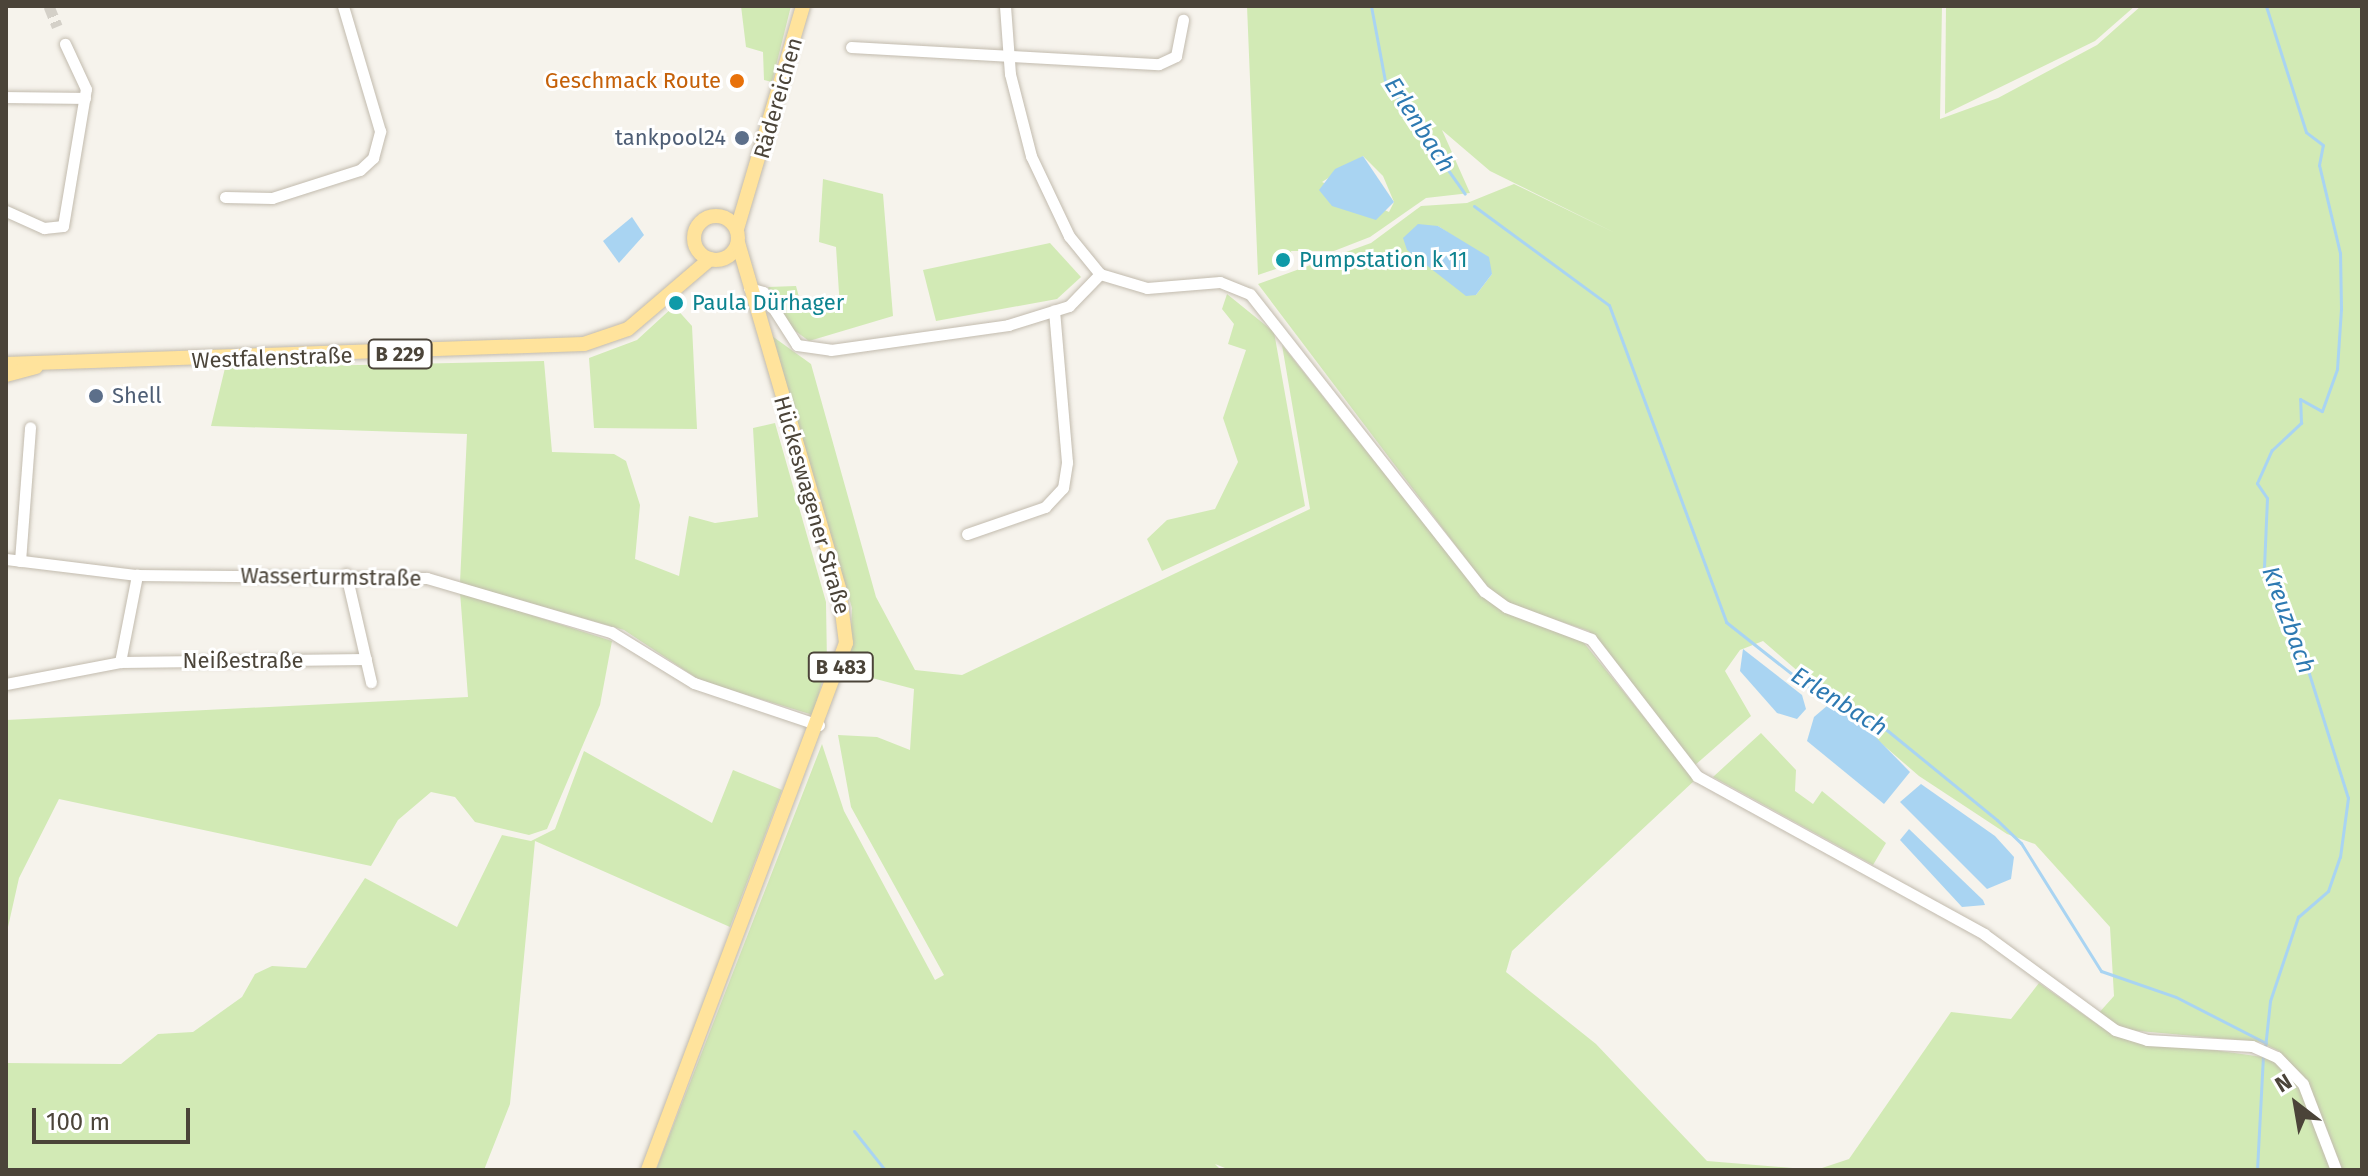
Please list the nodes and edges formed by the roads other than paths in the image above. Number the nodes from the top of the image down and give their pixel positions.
1 (343, 6) edge
2 (803, 6) edge
3 (1005, 6) edge
4 (1183, 20) dead end
5 (65, 44) dead end
6 (851, 47) dead end
7 (1007, 55) junction
8 (6, 97) edge
9 (85, 98) junction
10 (749, 188) junction
11 (225, 197) dead end
12 (6, 211) edge
13 (720, 216) junction
14 (737, 236) junction
15 (695, 245) junction
16 (717, 259) junction
17 (1100, 274) junction
18 (678, 282) junction
19 (748, 285) junction
20 (1054, 311) junction
21 (6, 364) edge
22 (36, 367) junction
23 (6, 375) edge
24 (30, 427) dead end
25 (967, 534) dead end
26 (6, 559) edge
27 (20, 561) junction
28 (346, 574) junction
29 (137, 575) junction
30 (366, 659) junction
31 (120, 662) junction
32 (371, 682) dead end
33 (6, 684) edge
34 (819, 725) junction
35 (648, 1170) edge
36 (2336, 1170) edge

1 - 11 street
2 - 10 main road, Rädereichen
3 - 7 street
4 - 7 street
5 - 9 street
6 - 7 street
7 - 17 street
8 - 9 street
9 - 12 street
10 - 13 main road, Rädereichen
10 - 14 main road, Rädereichen
13 - 14 main road
13 - 15 main road, Rädereichen
14 - 16 main road, Westfalenstraße
14 - 19 main road, Hückeswagener Straße / B 483
15 - 16 main road, Hückeswagener Straße
15 - 18 main road, Westfalenstraße / B 229
16 - 18 main road, Westfalenstraße / B 229
16 - 19 main road, Hückeswagener Straße / B 483
17 - 20 street
17 - 36 street
18 - 22 main road, Westfalenstraße / B 229
19 - 20 street
19 - 34 main road, Hückeswagener Straße / B 483
20 - 25 street
21 - 22 main road, Westfalenstraße / B 229
22 - 23 main road, Westfalenstraße / B 229
24 - 27 street
26 - 27 street, Wasserturmstraße
27 - 29 street, Wasserturmstraße
28 - 29 street, Wasserturmstraße
28 - 30 street
28 - 34 street, Wasserturmstraße
29 - 31 street
30 - 31 street, Neißestraße
30 - 32 street
31 - 33 street, Neißestraße
34 - 35 main road, Hückeswagener Straße / B 483

